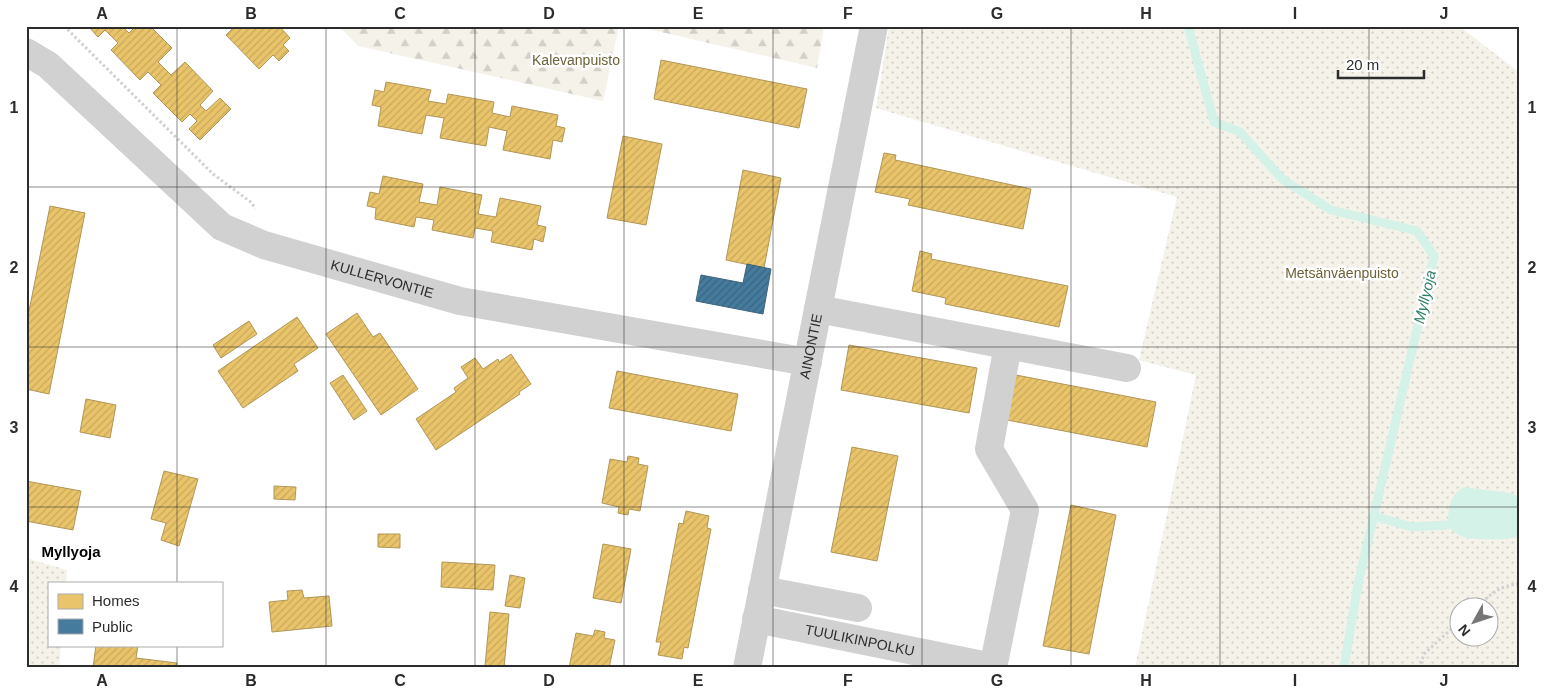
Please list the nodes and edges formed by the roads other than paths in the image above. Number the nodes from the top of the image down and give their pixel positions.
1 (874, 26) edge
2 (26, 52) edge
3 (818, 309) junction
4 (1008, 345) junction
5 (808, 362) junction
6 (1127, 368) dead end
7 (762, 590) junction
8 (858, 608) dead end
9 (756, 619) junction
10 (747, 668) edge
11 (993, 668) edge

1 - 3 street, AINONTIE
2 - 5 street, KULLERVONTIE
3 - 4 street
3 - 5 street, AINONTIE
4 - 6 street
4 - 11 street
5 - 7 street, AINONTIE
7 - 8 street
7 - 9 street, AINONTIE
9 - 10 street, AINONTIE
9 - 11 street, TUULIKINPOLKU

